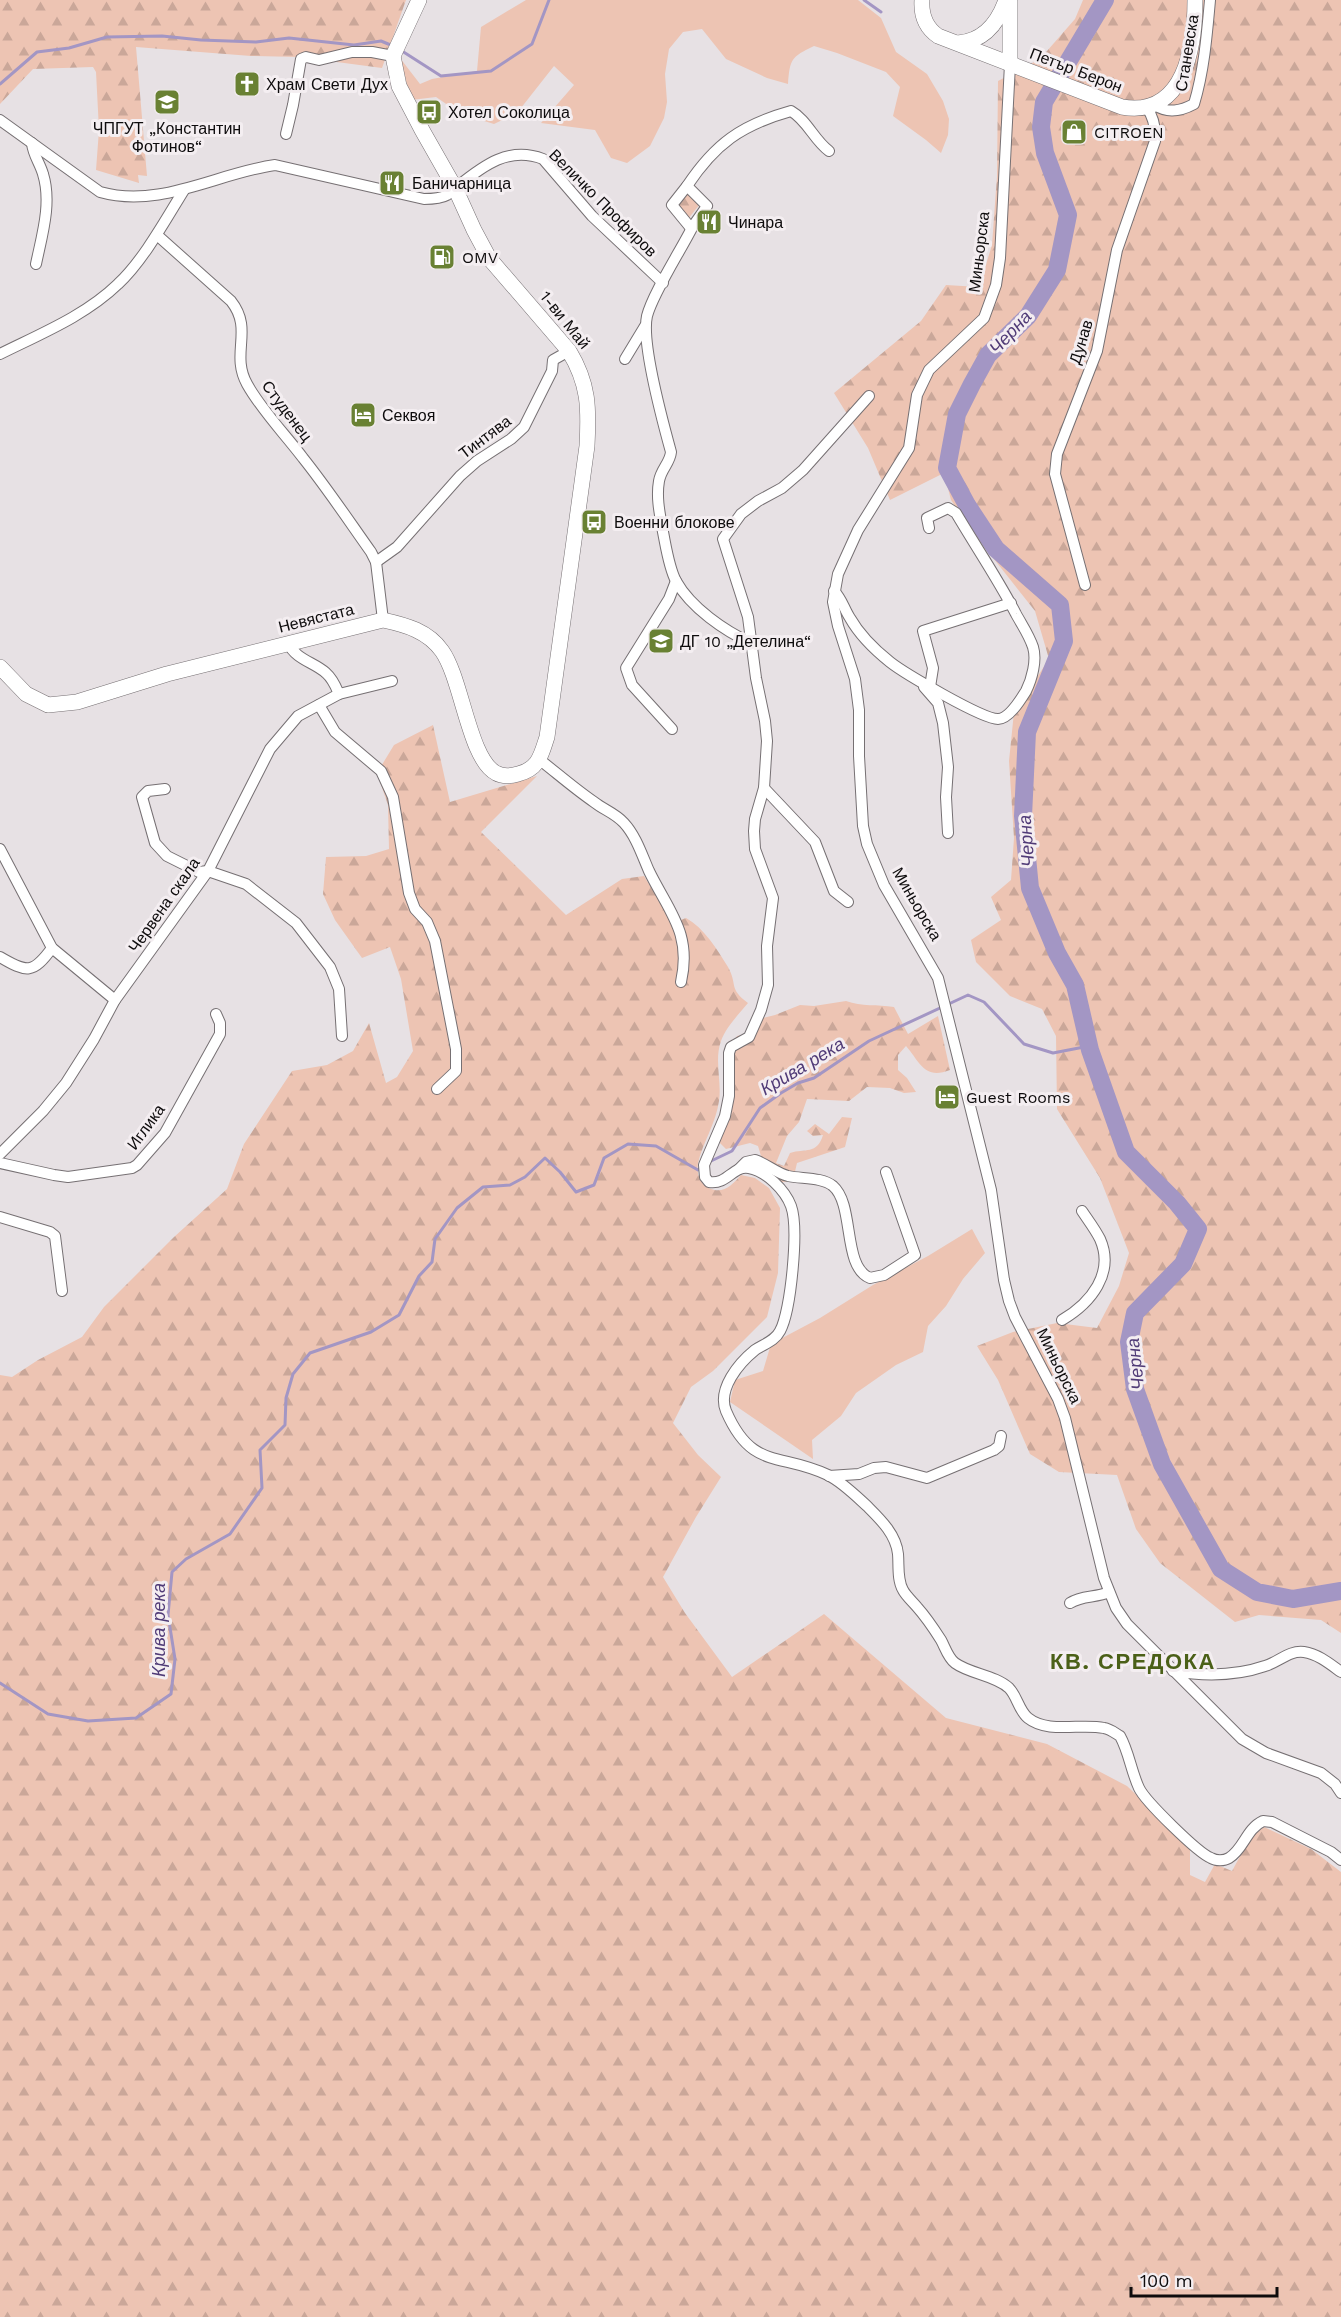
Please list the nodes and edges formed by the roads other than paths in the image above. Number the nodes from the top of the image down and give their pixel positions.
1 (419, 0) edge
2 (922, 0) edge
3 (1008, 0) edge
4 (1195, 0) edge
5 (1210, 0) edge
6 (955, 43) junction
7 (395, 51) junction
8 (1010, 64) junction
9 (1151, 106) junction
10 (0, 120) edge
11 (285, 134) dead end
12 (32, 143) junction
13 (829, 151) dead end
14 (687, 186) junction
15 (455, 188) junction
16 (184, 190) junction
17 (693, 226) junction
18 (157, 235) junction
19 (36, 264) dead end
20 (663, 283) junction
21 (645, 326) junction
22 (569, 351) junction
23 (0, 354) edge
24 (625, 359) dead end
25 (869, 396) dead end
26 (929, 528) dead end
27 (376, 562) junction
28 (676, 581) junction
29 (1085, 585) dead end
30 (834, 591) junction
31 (1011, 603) junction
32 (383, 620) junction
33 (288, 643) junction
34 (751, 644) junction
35 (0, 667) edge
36 (918, 680) junction
37 (392, 681) dead end
38 (930, 687) junction
39 (339, 694) junction
40 (319, 705) junction
41 (672, 729) dead end
42 (540, 760) junction
43 (764, 788) junction
44 (165, 789) dead end
45 (948, 832) dead end
46 (0, 849) edge
47 (208, 871) junction
48 (848, 902) dead end
49 (52, 948) junction
50 (0, 957) edge
51 (681, 982) dead end
52 (115, 1000) junction
53 (216, 1014) dead end
54 (342, 1036) dead end
55 (437, 1089) dead end
56 (0, 1154) edge
57 (0, 1163) edge
58 (739, 1169) junction
59 (886, 1172) dead end
60 (1082, 1211) dead end
61 (0, 1217) edge
62 (62, 1291) dead end
63 (1062, 1320) dead end
64 (1000, 1436) dead end
65 (829, 1476) junction
66 (1109, 1592) junction
67 (1070, 1603) dead end
68 (1173, 1671) junction
69 (1341, 1672) edge
70 (1341, 1794) edge
71 (1341, 1860) edge

1 - 7 street
2 - 6 street
3 - 6 street
3 - 8 street
4 - 9 street
5 - 9 street, Станевска
6 - 8 street
7 - 11 street
7 - 15 street, 1-ви Май
8 - 9 street, Петър Берон
8 - 30 street, Миньорска
9 - 29 street, Дунав
10 - 12 street, Величко Профиров
12 - 16 street, Величко Профиров
12 - 19 street
13 - 14 street
14 - 17 street
14 - 17 street
15 - 16 street, Величко Профиров
15 - 20 street, Величко Профиров
15 - 22 street, 1-ви Май
16 - 18 street
17 - 20 street
18 - 23 street
18 - 27 street, Студенец
20 - 21 street
21 - 24 street
21 - 28 street
22 - 27 street, Тинтява
22 - 42 street, 1-ви Май
25 - 34 street
26 - 31 street
27 - 32 street, Студенец
28 - 34 street
28 - 41 street
30 - 36 street
30 - 66 street, Миньорска
31 - 38 street
31 - 38 street
32 - 33 street, Невястата
32 - 42 street, Невястата
33 - 35 street, Невястата
33 - 39 street
34 - 43 street
36 - 38 street
36 - 45 street
37 - 39 street, Червена скала
39 - 40 street, Червена скала
40 - 47 street, Червена скала
40 - 55 street
42 - 51 street
43 - 48 street
43 - 58 street
44 - 47 street
46 - 49 street
47 - 52 street, Червена скала
47 - 54 street
49 - 50 street
49 - 52 street
52 - 56 street, Червена скала
53 - 57 street, Иглика
58 - 59 street
58 - 65 street
60 - 63 street
61 - 62 street
64 - 65 street
65 - 71 street
66 - 67 street
66 - 68 street, Миньорска
68 - 69 street
68 - 70 street, Миньорска

